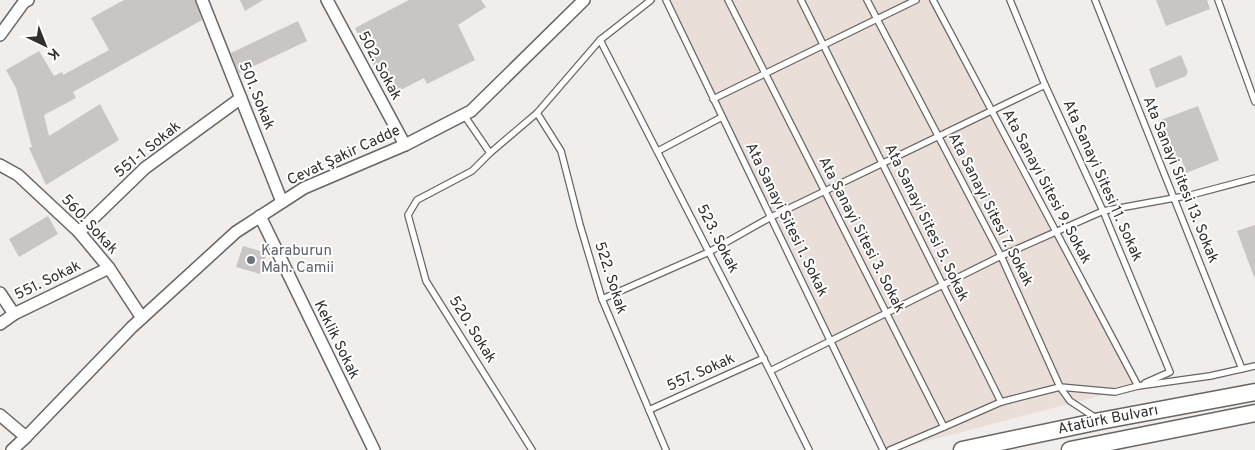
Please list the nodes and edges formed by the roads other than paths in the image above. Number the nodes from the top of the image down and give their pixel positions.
1 (28, 0) edge
2 (202, 0) edge
3 (327, 0) edge
4 (652, 0) edge
5 (666, 0) edge
6 (728, 0) edge
7 (801, 0) edge
8 (866, 0) edge
9 (916, 0) edge
10 (933, 0) edge
11 (1010, 0) edge
12 (1095, 0) edge
13 (1218, 0) edge
14 (579, 2) edge
15 (877, 19) junction
16 (0, 34) edge
17 (600, 40) junction
18 (823, 45) junction
19 (765, 74) junction
20 (1045, 85) junction
21 (241, 98) junction
22 (714, 99) junction
23 (1255, 102) edge
24 (992, 111) junction
25 (537, 112) junction
26 (464, 114) junction
27 (722, 117) junction
28 (939, 136) junction
29 (404, 145) junction
30 (658, 151) junction
31 (490, 153) junction
32 (882, 163) junction
33 (0, 165) edge
34 (1255, 178) edge
35 (824, 191) junction
36 (1174, 198) junction
37 (282, 202) junction
38 (1103, 211) junction
39 (260, 216) junction
40 (771, 217) junction
41 (79, 232) junction
42 (1055, 232) junction
43 (709, 252) junction
44 (1001, 256) junction
45 (110, 268) junction
46 (943, 286) junction
47 (0, 293) edge
48 (602, 299) junction
49 (14, 314) junction
50 (886, 314) junction
51 (142, 318) junction
52 (0, 324) edge
53 (831, 341) junction
54 (764, 358) junction
55 (1255, 366) edge
56 (1242, 369) junction
57 (770, 371) junction
58 (1060, 386) junction
59 (1138, 386) junction
60 (1255, 392) edge
61 (1001, 402) junction
62 (649, 410) junction
63 (1255, 413) edge
64 (0, 415) edge
65 (1100, 420) junction
66 (944, 426) junction
67 (26, 438) junction
68 (12, 450) edge
69 (374, 450) edge
70 (532, 450) edge
71 (666, 450) edge
72 (809, 450) edge
73 (884, 450) edge
74 (890, 450) edge
75 (962, 450) edge
76 (1070, 450) edge

1 - 16 street
2 - 21 street, 501. Sokak
3 - 29 street, 502. Sokak
4 - 17 lane
5 - 22 lane, Ata Sanayi Sitesi 1. Sokak
6 - 19 lane, Ata Sanayi Sitesi 3. Sokak
7 - 18 lane, Ata Sanayi Sitesi 5. Sokak
8 - 15 lane, Ata Sanayi Sitesi 7. Sokak
9 - 15 lane
10 - 24 lane, Ata Sanayi Sitesi 9. Sokak
11 - 20 lane, Ata Sanayi Sitesi 11. Sokak
12 - 36 lane, Ata Sanayi Sitesi 13. Sokak
13 - 23 lane
14 - 26 street, Cevat Şakir Cadde
15 - 18 lane
15 - 28 lane, Ata Sanayi Sitesi 7. Sokak
17 - 25 lane
17 - 30 lane, 523. Sokak
18 - 19 lane
18 - 32 lane, Ata Sanayi Sitesi 5. Sokak
19 - 22 lane
19 - 35 lane, Ata Sanayi Sitesi 3. Sokak
20 - 24 lane
20 - 38 lane, Ata Sanayi Sitesi 11. Sokak
21 - 37 street, 501. Sokak
21 - 41 street, 551-1 Sokak
22 - 27 lane, Ata Sanayi Sitesi 1. Sokak
24 - 28 lane
24 - 42 lane, Ata Sanayi Sitesi 9. Sokak
25 - 31 lane
25 - 48 lane, 522. Sokak
26 - 29 street, Cevat Şakir Cadde
26 - 31 lane
27 - 30 lane
27 - 40 lane, Ata Sanayi Sitesi 1. Sokak
28 - 32 lane
28 - 44 lane, Ata Sanayi Sitesi 7. Sokak
29 - 37 street, Cevat Şakir Cadde
30 - 43 lane, 523. Sokak
31 - 70 lane, 520. Sokak
32 - 35 lane
32 - 46 lane, Ata Sanayi Sitesi 5. Sokak
33 - 41 street, 560. Sokak
34 - 36 lane
35 - 40 lane
35 - 50 lane, Ata Sanayi Sitesi 3. Sokak
36 - 38 lane
36 - 56 lane, Ata Sanayi Sitesi 13. Sokak
37 - 39 street, Cevat Şakir Cadde
38 - 42 lane
38 - 59 lane, Ata Sanayi Sitesi 11. Sokak
39 - 51 street, Cevat Şakir Cadde
39 - 69 street, Keklik Sokak
40 - 43 lane
40 - 53 lane, Ata Sanayi Sitesi 1. Sokak
41 - 45 street, 560. Sokak
42 - 44 lane
42 - 59 lane, Ata Sanayi Sitesi 9. Sokak
43 - 48 lane
43 - 54 lane, 523. Sokak
44 - 46 lane
44 - 58 lane, Ata Sanayi Sitesi 7. Sokak
45 - 49 street, 551. Sokak
45 - 51 street, 560. Sokak
46 - 50 lane
46 - 61 lane, Ata Sanayi Sitesi 5. Sokak
47 - 49 street
48 - 62 lane, 522. Sokak
49 - 52 street, 551. Sokak
50 - 53 lane
50 - 66 lane, Ata Sanayi Sitesi 3. Sokak
51 - 67 street, Cevat Şakir Cadde
53 - 57 lane
53 - 73 lane, Ata Sanayi Sitesi 1. Sokak
54 - 57 lane, 523. Sokak
54 - 62 lane, 557. Sokak
55 - 56 lane
56 - 59 lane
57 - 72 lane, 523. Sokak
58 - 59 lane
58 - 61 lane
58 - 65 lane, Ata Sanayi Sitesi 7. Sokak
60 - 65 main road, Atatürk Bulvarı
61 - 66 lane
62 - 71 lane, 522. Sokak
63 - 76 main road
64 - 67 street
65 - 75 main road, Atatürk Bulvarı
66 - 74 lane
67 - 68 street, Cevat Şakir Cadde

